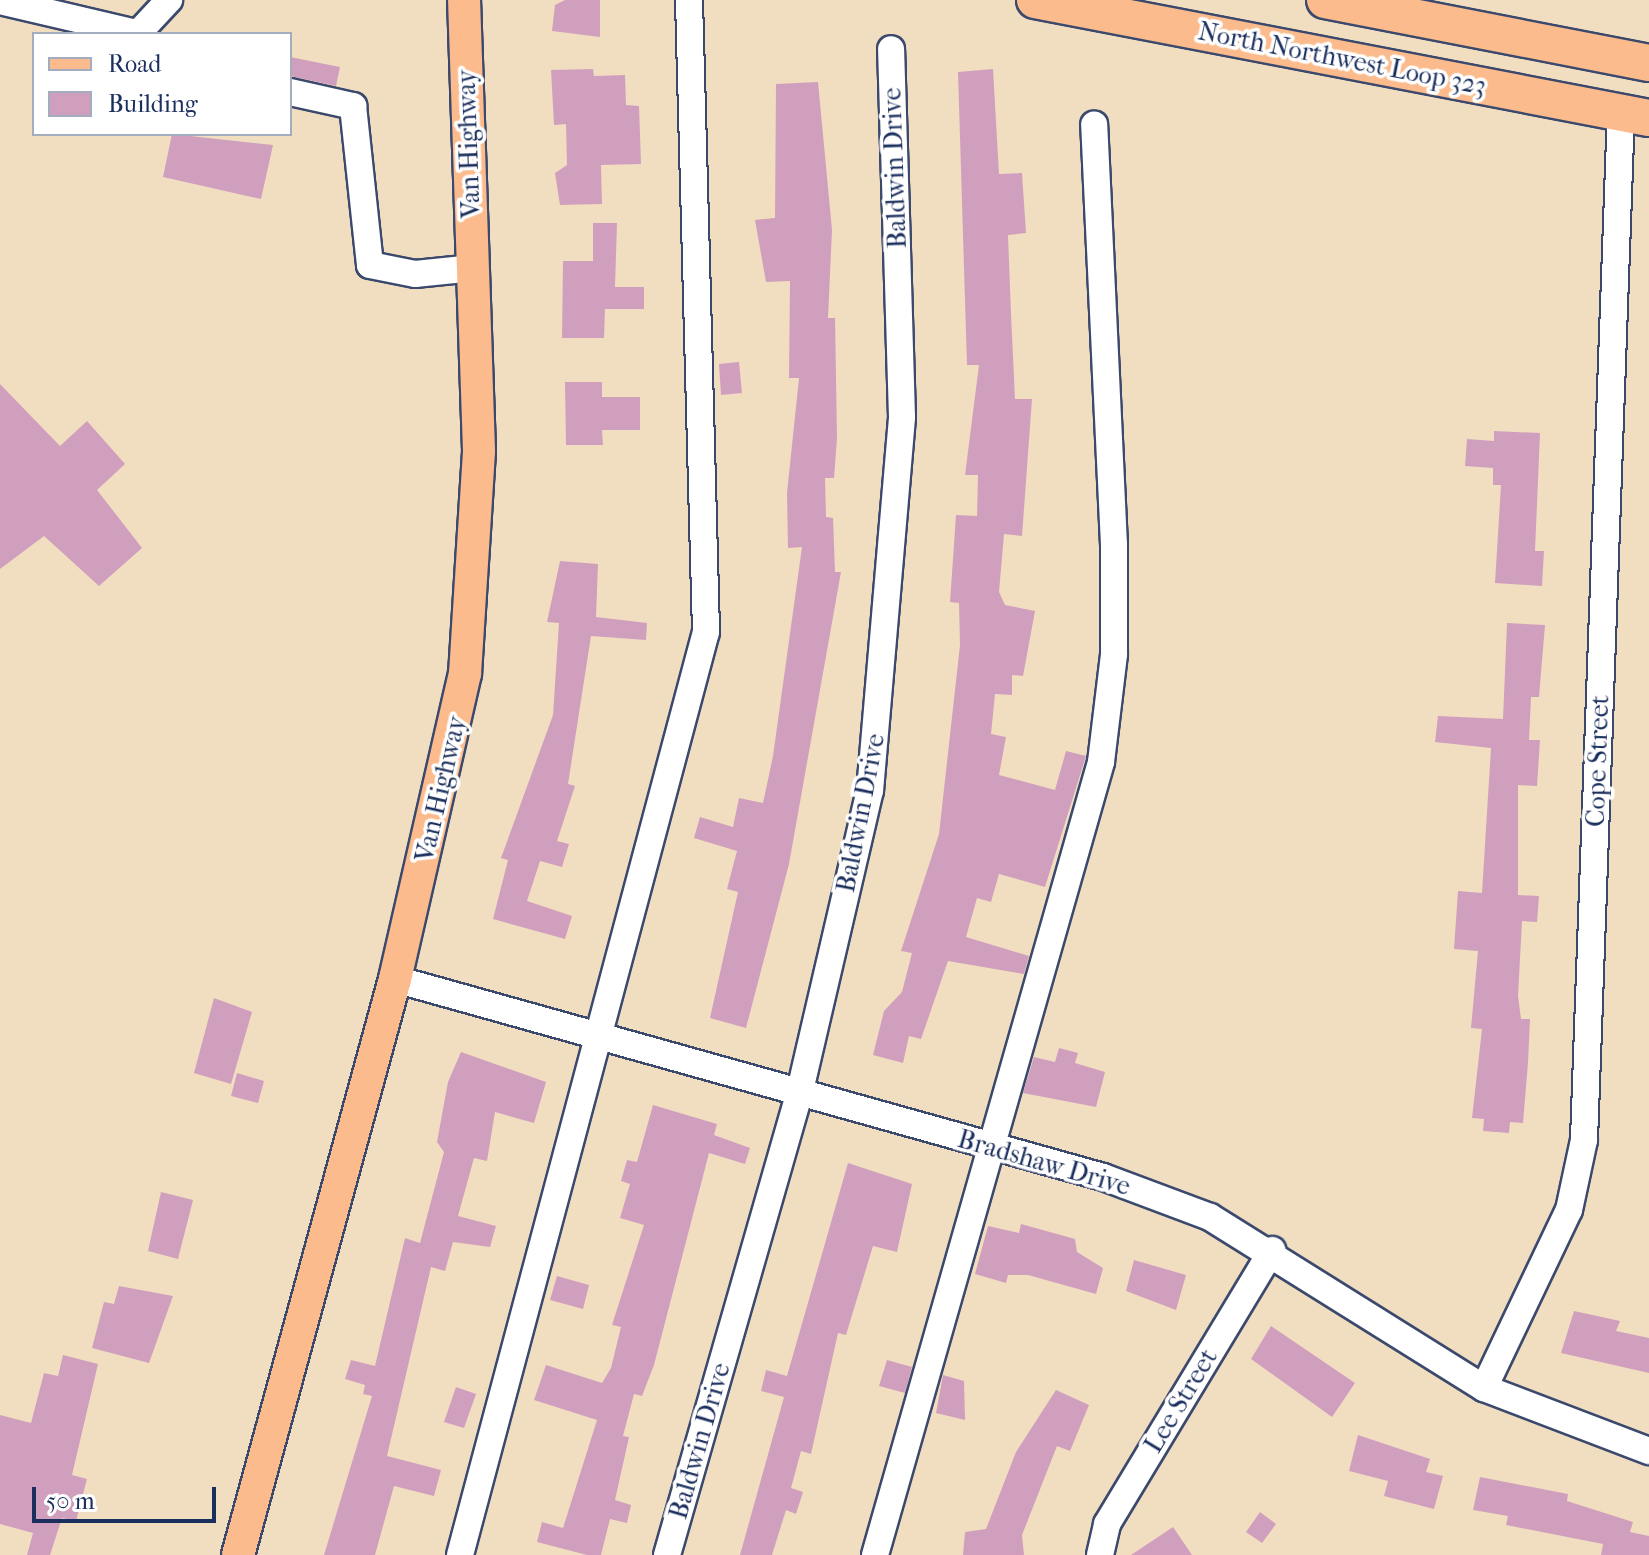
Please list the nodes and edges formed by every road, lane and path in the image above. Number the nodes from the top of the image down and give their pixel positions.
1 (464, 0) edge
2 (689, 0) edge
3 (1035, 0) edge
4 (1325, 0) edge
5 (0, 1) edge
6 (169, 2) edge
7 (141, 32) edge
8 (891, 49) dead end
9 (1649, 63) edge
10 (292, 92) edge
11 (1635, 116) edge
12 (1094, 124) dead end
13 (474, 268) junction
14 (395, 979) junction
15 (600, 1037) junction
16 (799, 1095) junction
17 (992, 1147) junction
18 (1272, 1250) junction
19 (1484, 1388) junction
20 (1649, 1451) edge
21 (238, 1555) edge
22 (460, 1555) edge
23 (667, 1555) edge
24 (875, 1555) edge
25 (1100, 1555) edge

1 - 13 main road, Van Highway
2 - 15 street
3 - 11 highway, North Northwest Loop 323
4 - 9 highway
5 - 7 street
6 - 7 street
8 - 16 street, Baldwin Drive
10 - 13 street
11 - 19 street, Cope Street
12 - 17 street
13 - 14 main road, Van Highway
14 - 15 street, Bradshaw Drive
14 - 21 main road, Van Highway
15 - 16 street, Bradshaw Drive
15 - 22 street
16 - 17 street, Bradshaw Drive
16 - 23 street, Baldwin Drive
17 - 18 street, Bradshaw Drive
17 - 24 street
18 - 19 street, Bradshaw Drive
18 - 25 street, Lee Street
19 - 20 street, Bradshaw Drive

